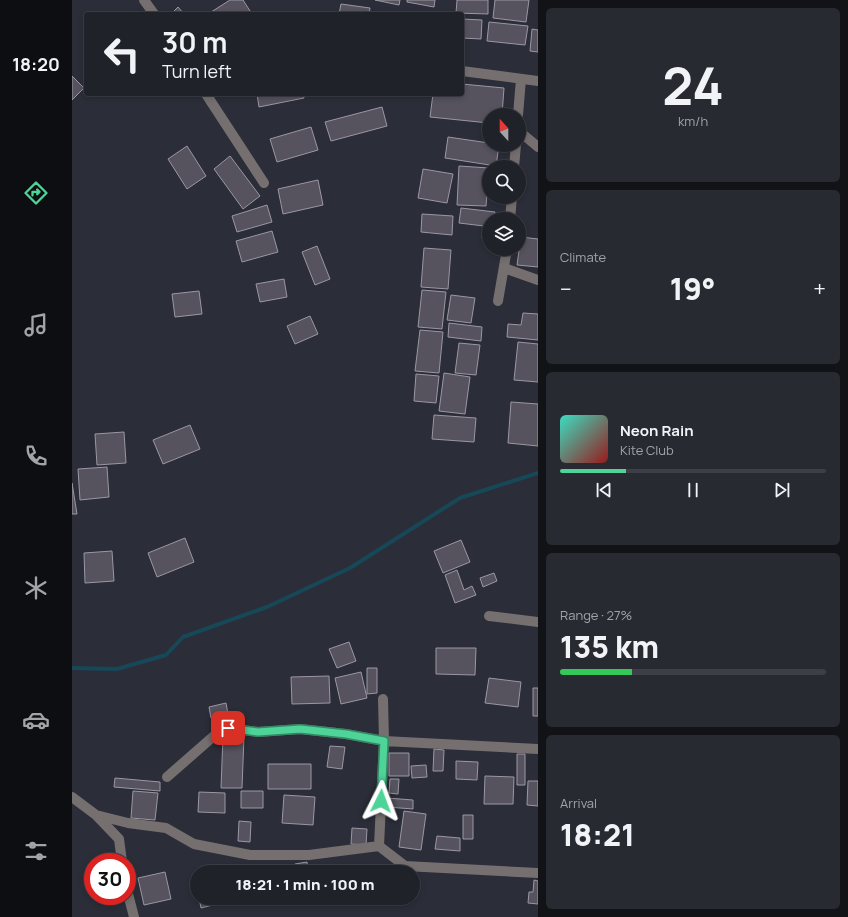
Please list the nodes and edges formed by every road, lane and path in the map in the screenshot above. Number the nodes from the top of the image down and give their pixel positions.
1 (144, 0) edge
2 (153, 12) edge
3 (464, 70) edge
4 (521, 79) junction
5 (538, 81) edge
6 (207, 96) edge
7 (519, 108) edge
8 (526, 137) edge
9 (538, 147) edge
10 (264, 183) dead end
11 (505, 256) edge
12 (504, 268) junction
13 (538, 280) edge
14 (498, 301) dead end
15 (489, 616) dead end
16 (538, 622) edge
17 (383, 699) dead end
18 (384, 741) junction
19 (538, 749) edge
20 (167, 777) dead end
21 (72, 797) edge
22 (96, 816) junction
23 (379, 846) junction
24 (121, 853) edge
25 (538, 873) edge
26 (131, 905) edge
27 (134, 917) edge

1 - 2 street
3 - 4 street
4 - 5 street
4 - 7 street
6 - 10 street
8 - 9 street
11 - 12 street
12 - 13 street
12 - 14 street
15 - 16 street
17 - 18 street
18 - 19 street
18 - 20 street
18 - 23 street
21 - 22 street
22 - 23 street
22 - 24 street
23 - 25 street
26 - 27 street

